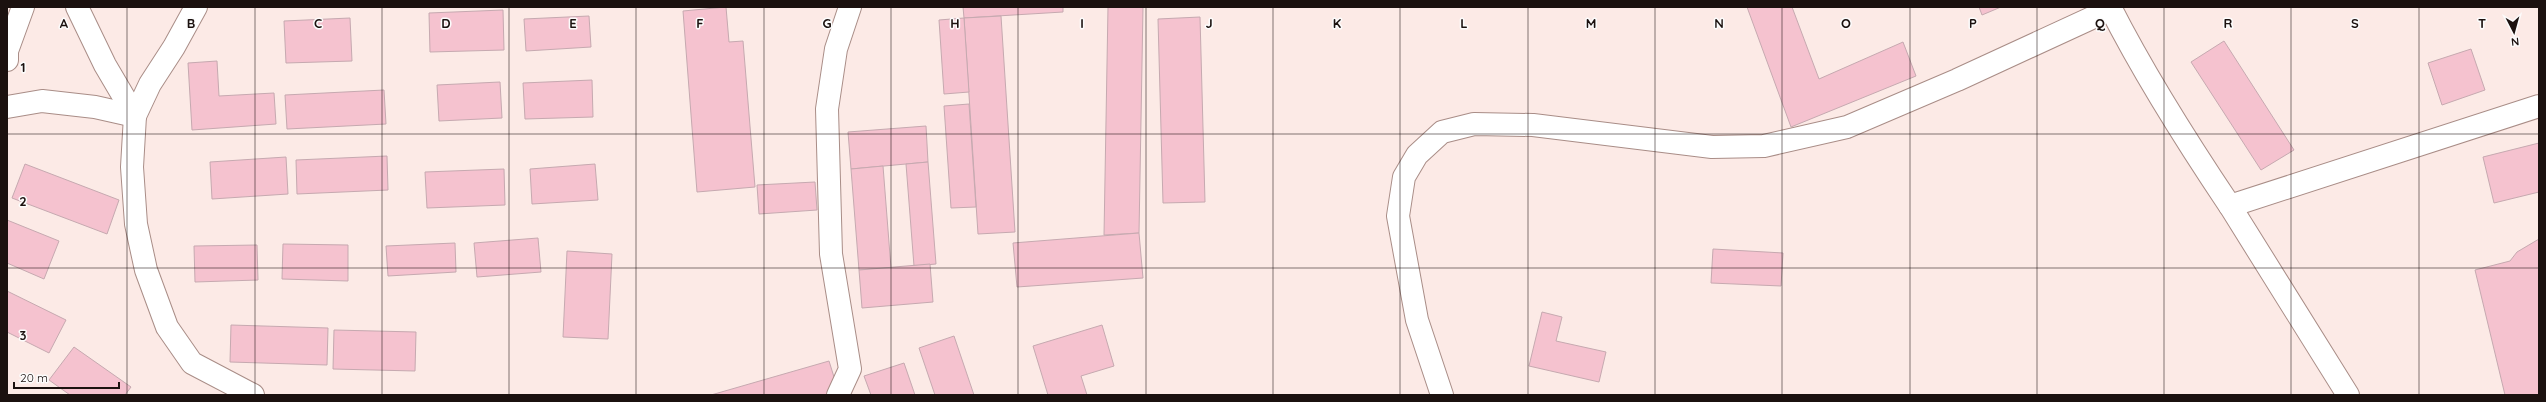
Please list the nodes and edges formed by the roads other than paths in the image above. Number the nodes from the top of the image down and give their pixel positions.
1 (23, 7) edge
2 (76, 7) edge
3 (196, 7) edge
4 (850, 7) edge
5 (2111, 8) edge
6 (7, 60) edge
7 (2539, 106) edge
8 (7, 107) edge
9 (135, 116) junction
10 (2230, 206) junction
11 (253, 395) edge
12 (838, 395) edge
13 (1442, 395) edge
14 (2348, 395) edge

1 - 6 street
2 - 9 street
3 - 9 street
4 - 12 street
5 - 10 street
5 - 13 street
7 - 10 street
8 - 9 street
9 - 11 street
10 - 14 street

